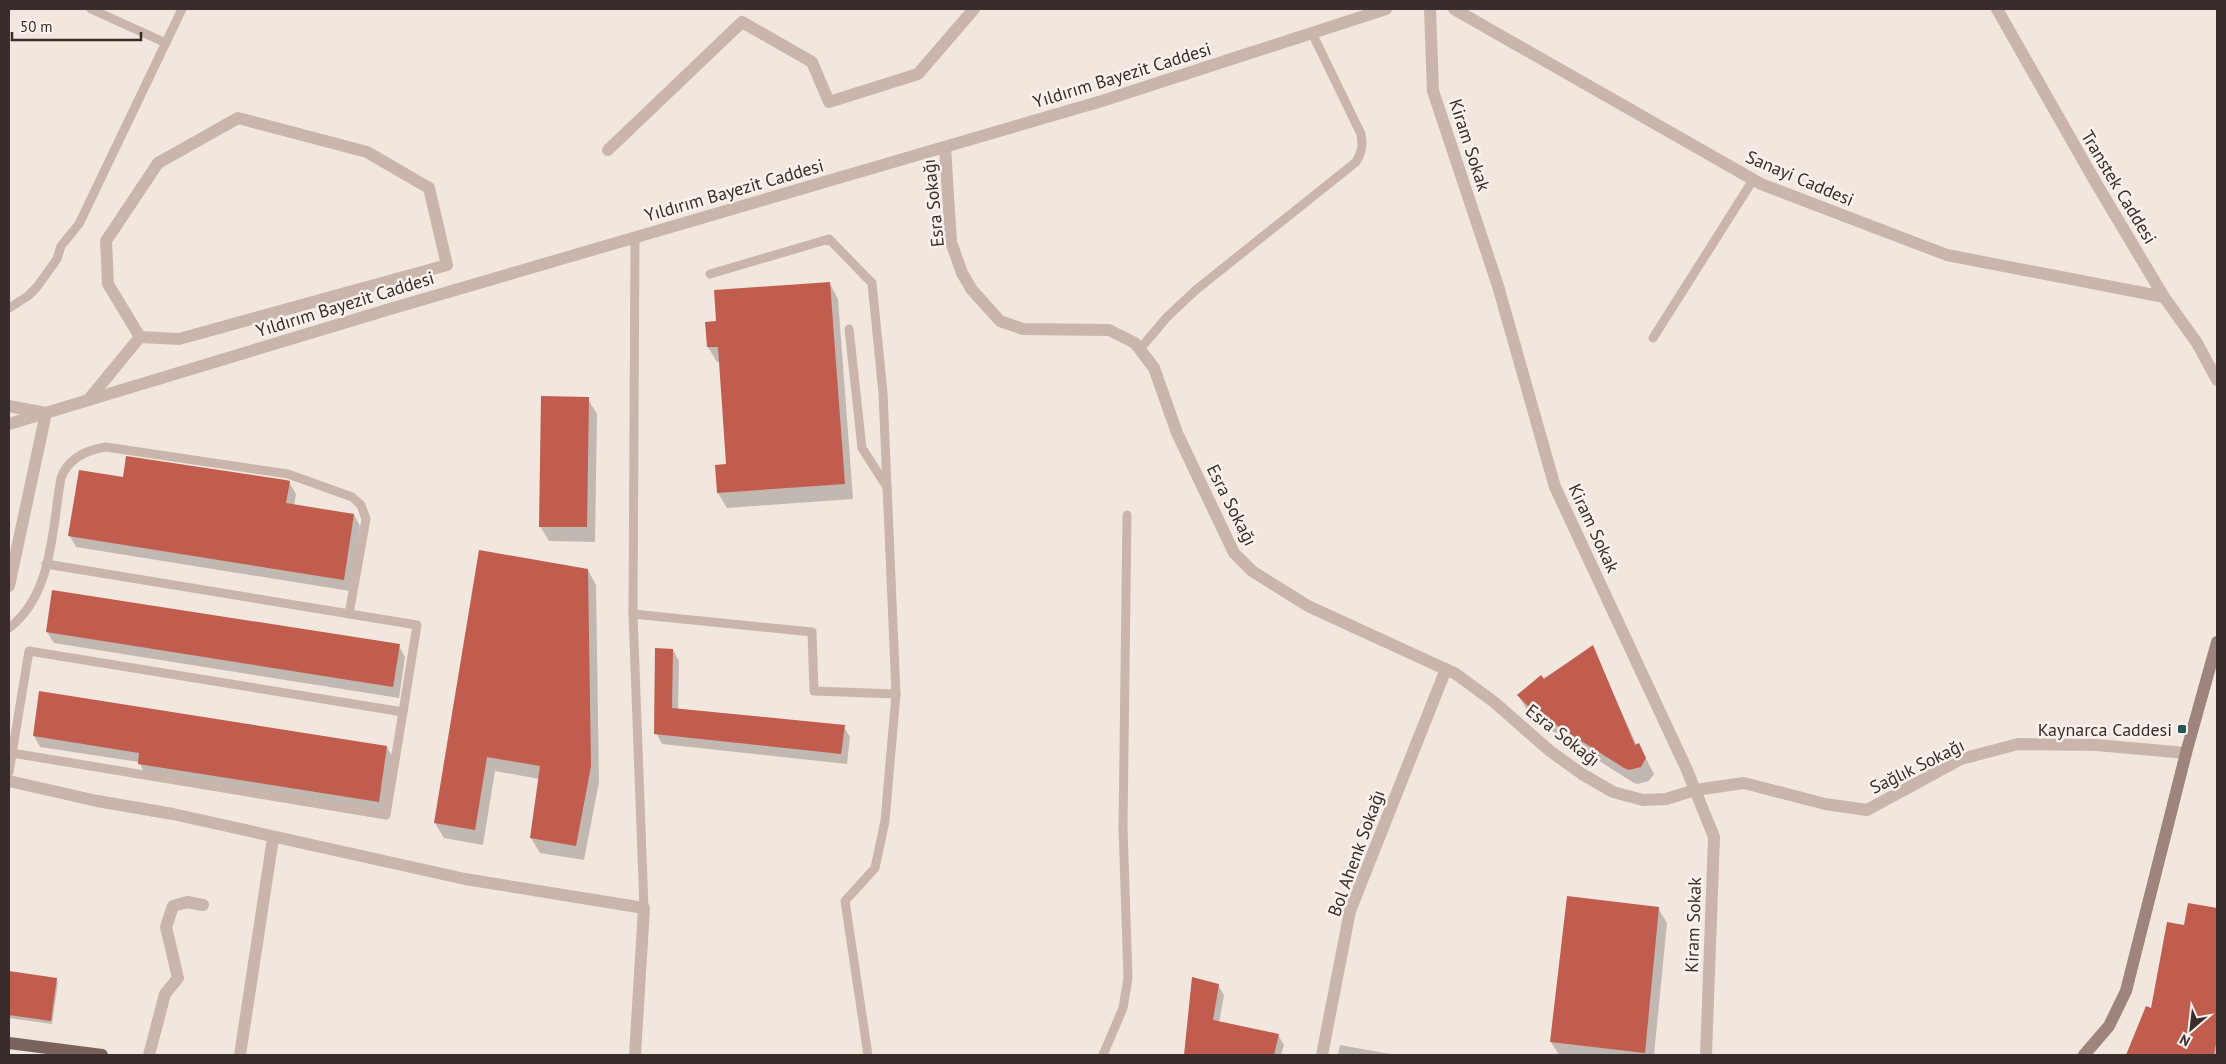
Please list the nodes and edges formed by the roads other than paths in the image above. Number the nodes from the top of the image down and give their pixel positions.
1 (91, 9) edge
2 (182, 9) edge
3 (974, 9) edge
4 (1386, 9) edge
5 (1430, 9) edge
6 (1454, 9) edge
7 (1997, 9) edge
8 (1312, 33) junction
9 (166, 43) junction
10 (945, 147) junction
11 (608, 150) dead end
12 (1753, 180) junction
13 (635, 237) junction
14 (710, 274) dead end
15 (2164, 297) junction
16 (9, 308) edge
17 (849, 329) dead end
18 (140, 337) junction
19 (1653, 338) dead end
20 (2198, 343) junction
21 (1140, 349) junction
22 (2217, 361) edge
23 (2217, 380) edge
24 (89, 399) junction
25 (9, 406) edge
26 (46, 414) junction
27 (9, 424) edge
28 (887, 488) junction
29 (1126, 516) dead end
30 (46, 564) junction
31 (9, 586) edge
32 (349, 614) junction
33 (633, 614) junction
34 (9, 628) edge
35 (2217, 642) edge
36 (1446, 669) junction
37 (896, 694) junction
38 (403, 712) junction
39 (2186, 753) junction
40 (12, 754) junction
41 (9, 772) edge
42 (9, 782) edge
43 (1696, 790) junction
44 (273, 838) junction
45 (204, 906) dead end
46 (644, 908) junction
47 (9, 1043) edge
48 (102, 1055) edge
49 (149, 1055) edge
50 (240, 1055) edge
51 (635, 1055) edge
52 (868, 1055) edge
53 (1103, 1055) edge
54 (1322, 1055) edge
55 (1706, 1055) edge
56 (2084, 1055) edge

1 - 9 lane
2 - 9 lane
3 - 11 street
4 - 8 street, Yıldırım Bayezit Caddesi
5 - 43 street, Kiram Sokak
6 - 12 street, Sanayi Caddesi
7 - 15 street, Transtek Caddesi
8 - 10 street, Yıldırım Bayezit Caddesi
8 - 21 lane
9 - 16 lane
10 - 13 street, Yıldırım Bayezit Caddesi
10 - 21 street, Esra Sokağı
12 - 15 street, Sanayi Caddesi
12 - 19 lane
13 - 24 street, Yıldırım Bayezit Caddesi
13 - 33 lane
14 - 28 lane
15 - 20 street, Transtek Caddesi
17 - 28 lane
18 - 18 street
18 - 24 street
20 - 22 street
20 - 23 street, Transtek Caddesi
21 - 36 street, Esra Sokağı
24 - 26 street, Yıldırım Bayezit Caddesi
25 - 26 street
26 - 27 street, Yıldırım Bayezit Caddesi
26 - 31 street
28 - 37 lane
29 - 53 lane
30 - 32 lane
30 - 32 lane
30 - 34 lane
32 - 38 lane
33 - 37 lane
33 - 46 lane
35 - 39 main road
36 - 43 street, Esra Sokağı
36 - 54 street, Bol Ahenk Sokağı
37 - 52 lane
38 - 40 lane
38 - 40 lane
39 - 43 street, Sağlık Sokağı
39 - 56 main road
40 - 41 lane
42 - 44 street
43 - 55 street, Kiram Sokak
44 - 46 street
44 - 50 street
45 - 49 street
46 - 51 street
47 - 48 main road

